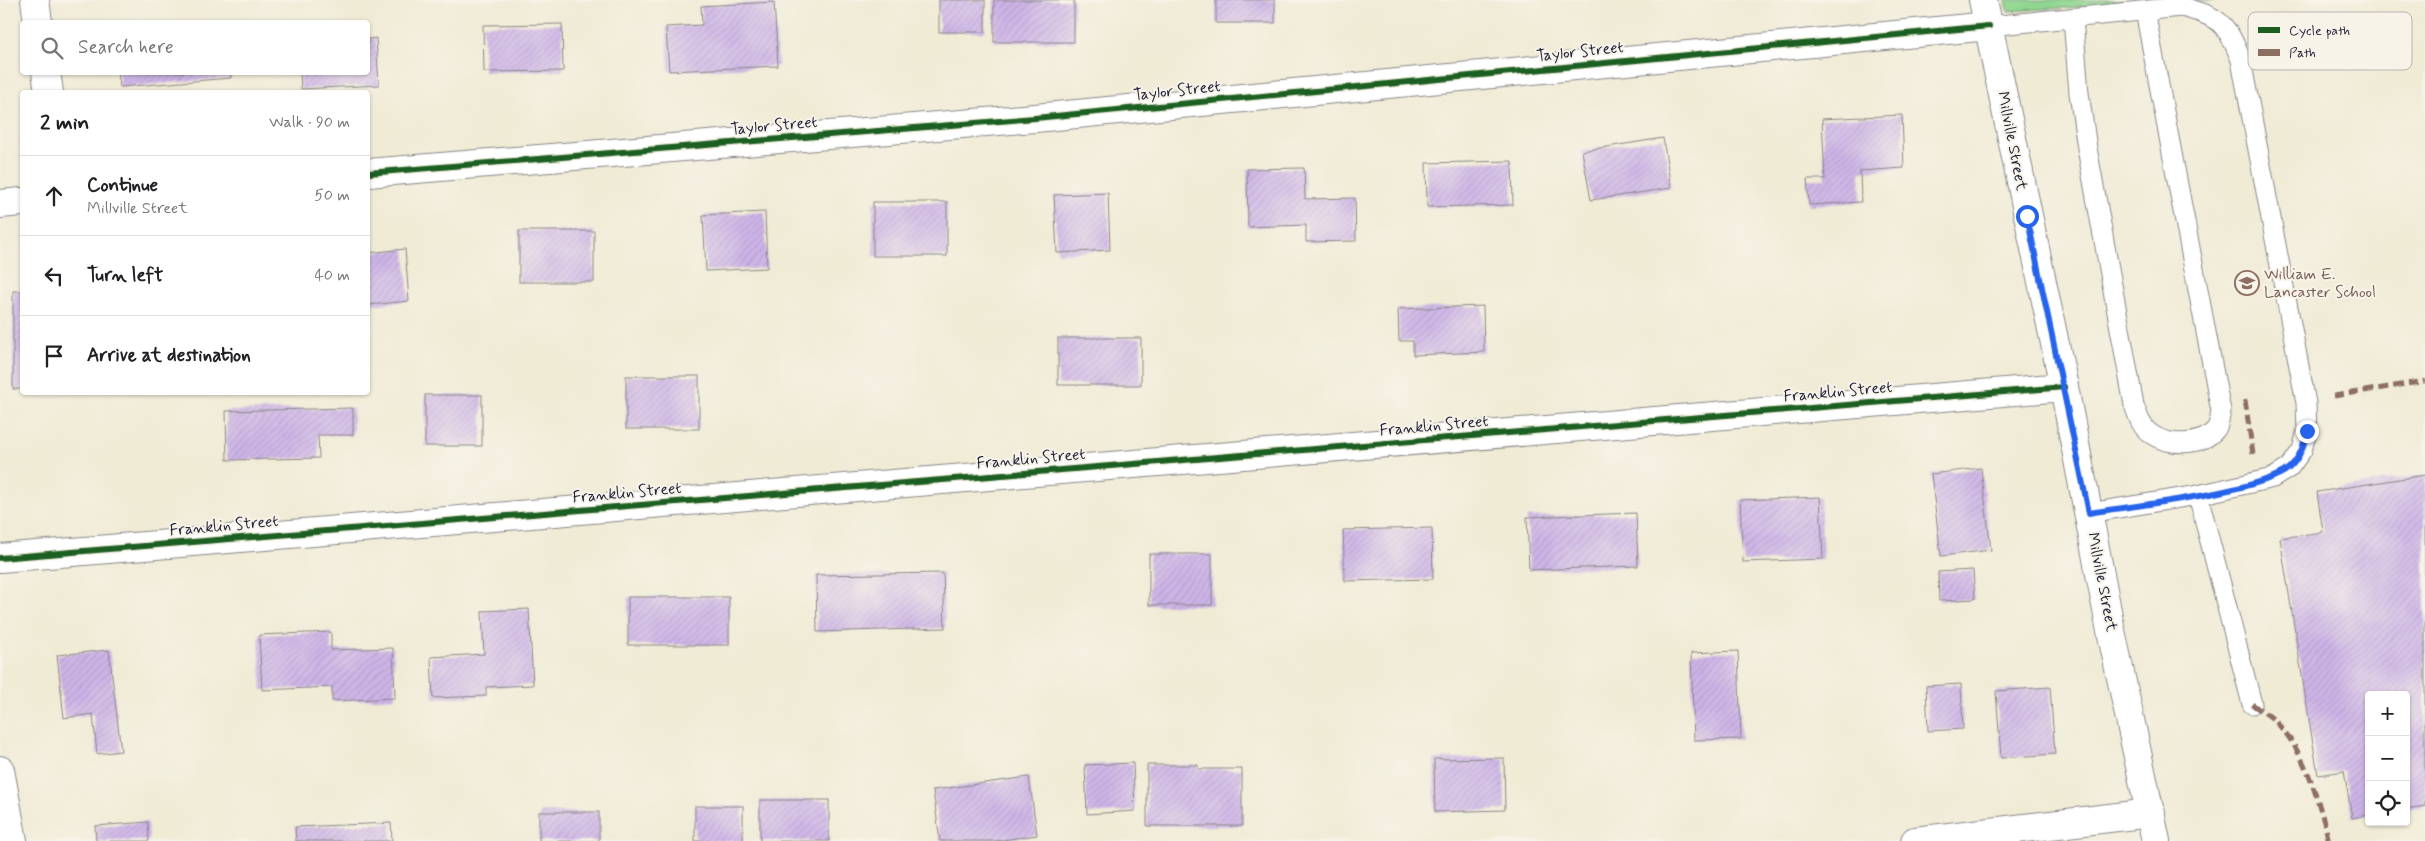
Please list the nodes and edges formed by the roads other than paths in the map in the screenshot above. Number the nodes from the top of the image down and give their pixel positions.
1 (34, 0) edge
2 (1983, 0) edge
3 (2145, 11) junction
4 (2074, 18) junction
5 (38, 20) edge
6 (1989, 26) junction
7 (47, 75) edge
8 (50, 90) edge
9 (370, 173) edge
10 (20, 202) edge
11 (0, 204) edge
12 (2064, 387) junction
13 (2198, 495) junction
14 (2089, 513) junction
15 (0, 558) edge
16 (2252, 704) dead end
17 (0, 770) edge
18 (2151, 813) junction
19 (13, 841) edge
20 (1915, 841) edge
21 (2156, 841) edge

1 - 5 street
2 - 6 street, Millville Street
3 - 4 lane
3 - 4 lane
3 - 13 lane
4 - 6 lane
6 - 9 street, Taylor Street
6 - 12 street, Millville Street
7 - 8 street
10 - 11 street
12 - 14 street, Millville Street
12 - 15 street, Franklin Street
13 - 14 lane
13 - 16 lane
14 - 18 street, Millville Street
17 - 19 street
18 - 20 street
18 - 21 street, Millville Street

